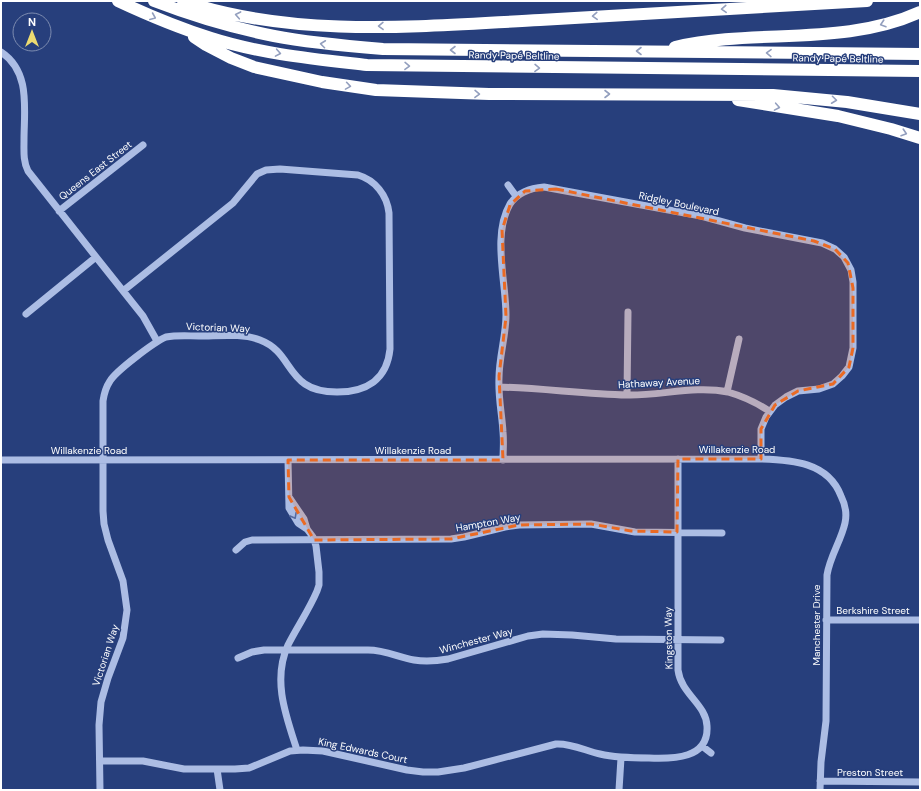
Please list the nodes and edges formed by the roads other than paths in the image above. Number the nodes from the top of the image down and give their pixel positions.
1 (118, 1) edge
2 (154, 1) edge
3 (183, 1) edge
4 (867, 1) edge
5 (920, 12) edge
6 (181, 28) junction
7 (656, 51) junction
8 (1, 52) edge
9 (920, 54) edge
10 (920, 71) edge
11 (711, 95) junction
12 (920, 114) edge
13 (920, 138) edge
14 (143, 145) dead end
15 (508, 185) dead end
16 (516, 196) junction
17 (59, 211) junction
18 (96, 257) junction
19 (123, 291) junction
20 (628, 312) dead end
21 (26, 314) dead end
22 (739, 339) dead end
23 (157, 341) junction
24 (498, 387) junction
25 (727, 392) junction
26 (627, 395) junction
27 (769, 411) junction
28 (678, 459) junction
29 (761, 459) junction
30 (1, 460) edge
31 (102, 460) junction
32 (288, 460) junction
33 (503, 460) junction
34 (823, 471) joint
35 (677, 532) junction
36 (722, 533) dead end
37 (314, 540) junction
38 (236, 550) dead end
39 (826, 620) junction
40 (920, 620) edge
41 (677, 639) junction
42 (721, 640) dead end
43 (286, 650) junction
44 (238, 658) dead end
45 (702, 746) junction
46 (297, 750) junction
47 (711, 753) dead end
48 (621, 758) junction
49 (100, 761) junction
50 (218, 769) junction
51 (820, 781) junction
52 (920, 782) edge
53 (100, 790) edge
54 (220, 790) edge
55 (619, 790) edge
56 (820, 790) edge

1 -> 6 highway, Randy Papé Beltline
7 -> 2 highway, Randy Papé Beltline
4 -> 3 highway
5 -> 7 highway
6 -> 10 highway, Randy Papé Beltline
6 -> 11 highway
9 -> 7 highway, Randy Papé Beltline
8 - 17 street, Queens East Street
11 -> 12 highway
11 -> 13 highway
14 - 17 street, Queens East Street
15 - 16 street
16 - 24 street
16 - 27 street, Ridgley Boulevard
17 - 18 street, Queens East Street
18 - 19 street, Queens East Street
18 - 21 street
19 - 23 street, Queens East Street
19 - 23 street, Victorian Way
20 - 26 street
22 - 25 street
23 - 31 street, Victorian Way
24 - 26 street, Hathaway Avenue
24 - 33 street
25 - 26 street, Hathaway Avenue
25 - 27 street, Hathaway Avenue
27 - 29 street, Ridgley Boulevard
28 - 29 street, Willakenzie Road
28 - 33 street, Willakenzie Road
28 - 35 street, Kingston Way
29 - 34 street, Willakenzie Road
30 - 31 street, Willakenzie Road
31 - 32 street, Willakenzie Road
31 - 49 street, Victorian Way
32 - 33 street, Willakenzie Road
32 - 37 street
34 - 39 street, Manchester Drive
35 - 36 street, Hampton Way
35 - 37 street, Hampton Way
35 - 41 street, Kingston Way
37 - 38 street, Hampton Way
37 - 43 street
39 - 40 street, Berkshire Street
39 - 51 street, Manchester Drive
41 - 42 street, Winchester Way
41 - 43 street, Winchester Way
41 - 45 street, Kingston Way
43 - 44 street, Winchester Way
43 - 46 street
45 - 47 street
45 - 48 street
46 - 48 street, King Edwards Court
46 - 50 street, King Edwards Court
48 - 55 street
49 - 50 street, King Edwards Court
49 - 53 street, Victorian Way
50 - 54 street
51 - 52 street, Preston Street
51 - 56 street, Manchester Drive

